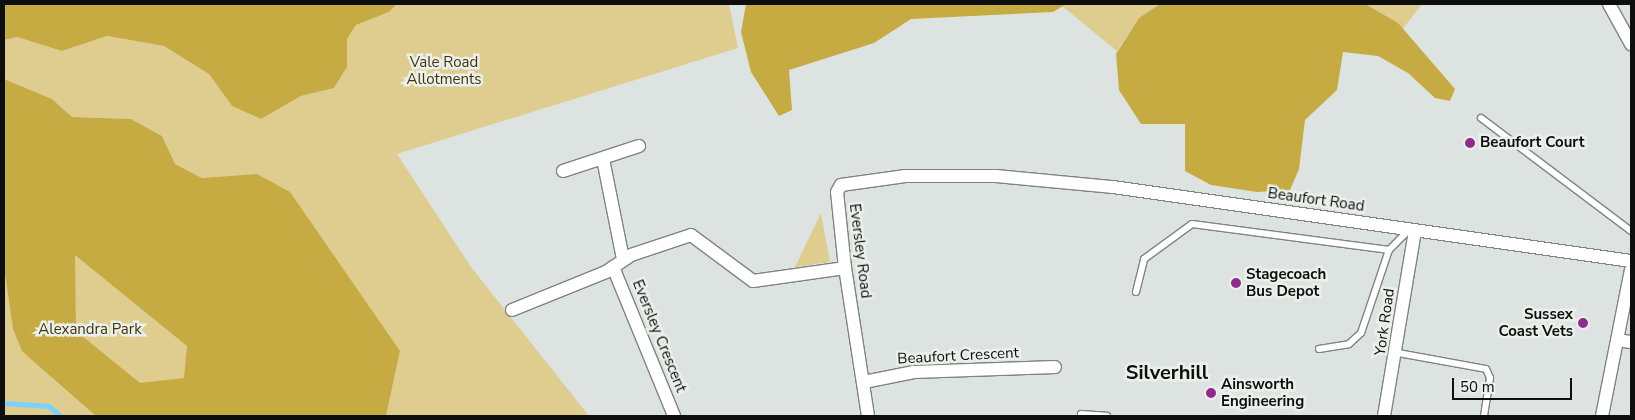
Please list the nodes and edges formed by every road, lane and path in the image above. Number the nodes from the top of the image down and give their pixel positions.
1 (1610, 4) edge
2 (1631, 44) edge
3 (1482, 118) dead end
4 (638, 146) dead end
5 (603, 159) junction
6 (563, 171) dead end
7 (996, 176) joint
8 (1412, 231) junction
9 (1631, 231) edge
10 (1388, 250) junction
11 (1631, 261) edge
12 (618, 263) junction
13 (845, 268) junction
14 (1631, 270) edge
15 (1136, 292) dead end
16 (512, 310) dead end
17 (1618, 340) junction
18 (1631, 342) edge
19 (1319, 349) dead end
20 (1398, 353) junction
21 (1055, 367) dead end
22 (864, 382) junction
23 (1081, 414) dead end
24 (674, 416) edge
25 (868, 416) edge
26 (1107, 416) edge
27 (1384, 416) edge
28 (1484, 416) edge
29 (1602, 416) edge

1 - 2 street
3 - 9 lane
4 - 5 street
5 - 6 street
5 - 12 street
7 - 8 street, Beaufort Road
7 - 13 street, Eversley Road
8 - 10 lane
8 - 11 street, Beaufort Road
8 - 20 street, York Road
10 - 15 lane
10 - 19 lane
12 - 13 street, Eversley Crescent
12 - 16 street, Eversley Crescent
12 - 24 street, Eversley Crescent
13 - 22 street, Eversley Road
14 - 17 street
17 - 18 street
17 - 29 street
20 - 27 street, York Road
20 - 28 lane
21 - 22 street, Beaufort Crescent
22 - 25 street, Eversley Road
23 - 26 lane

